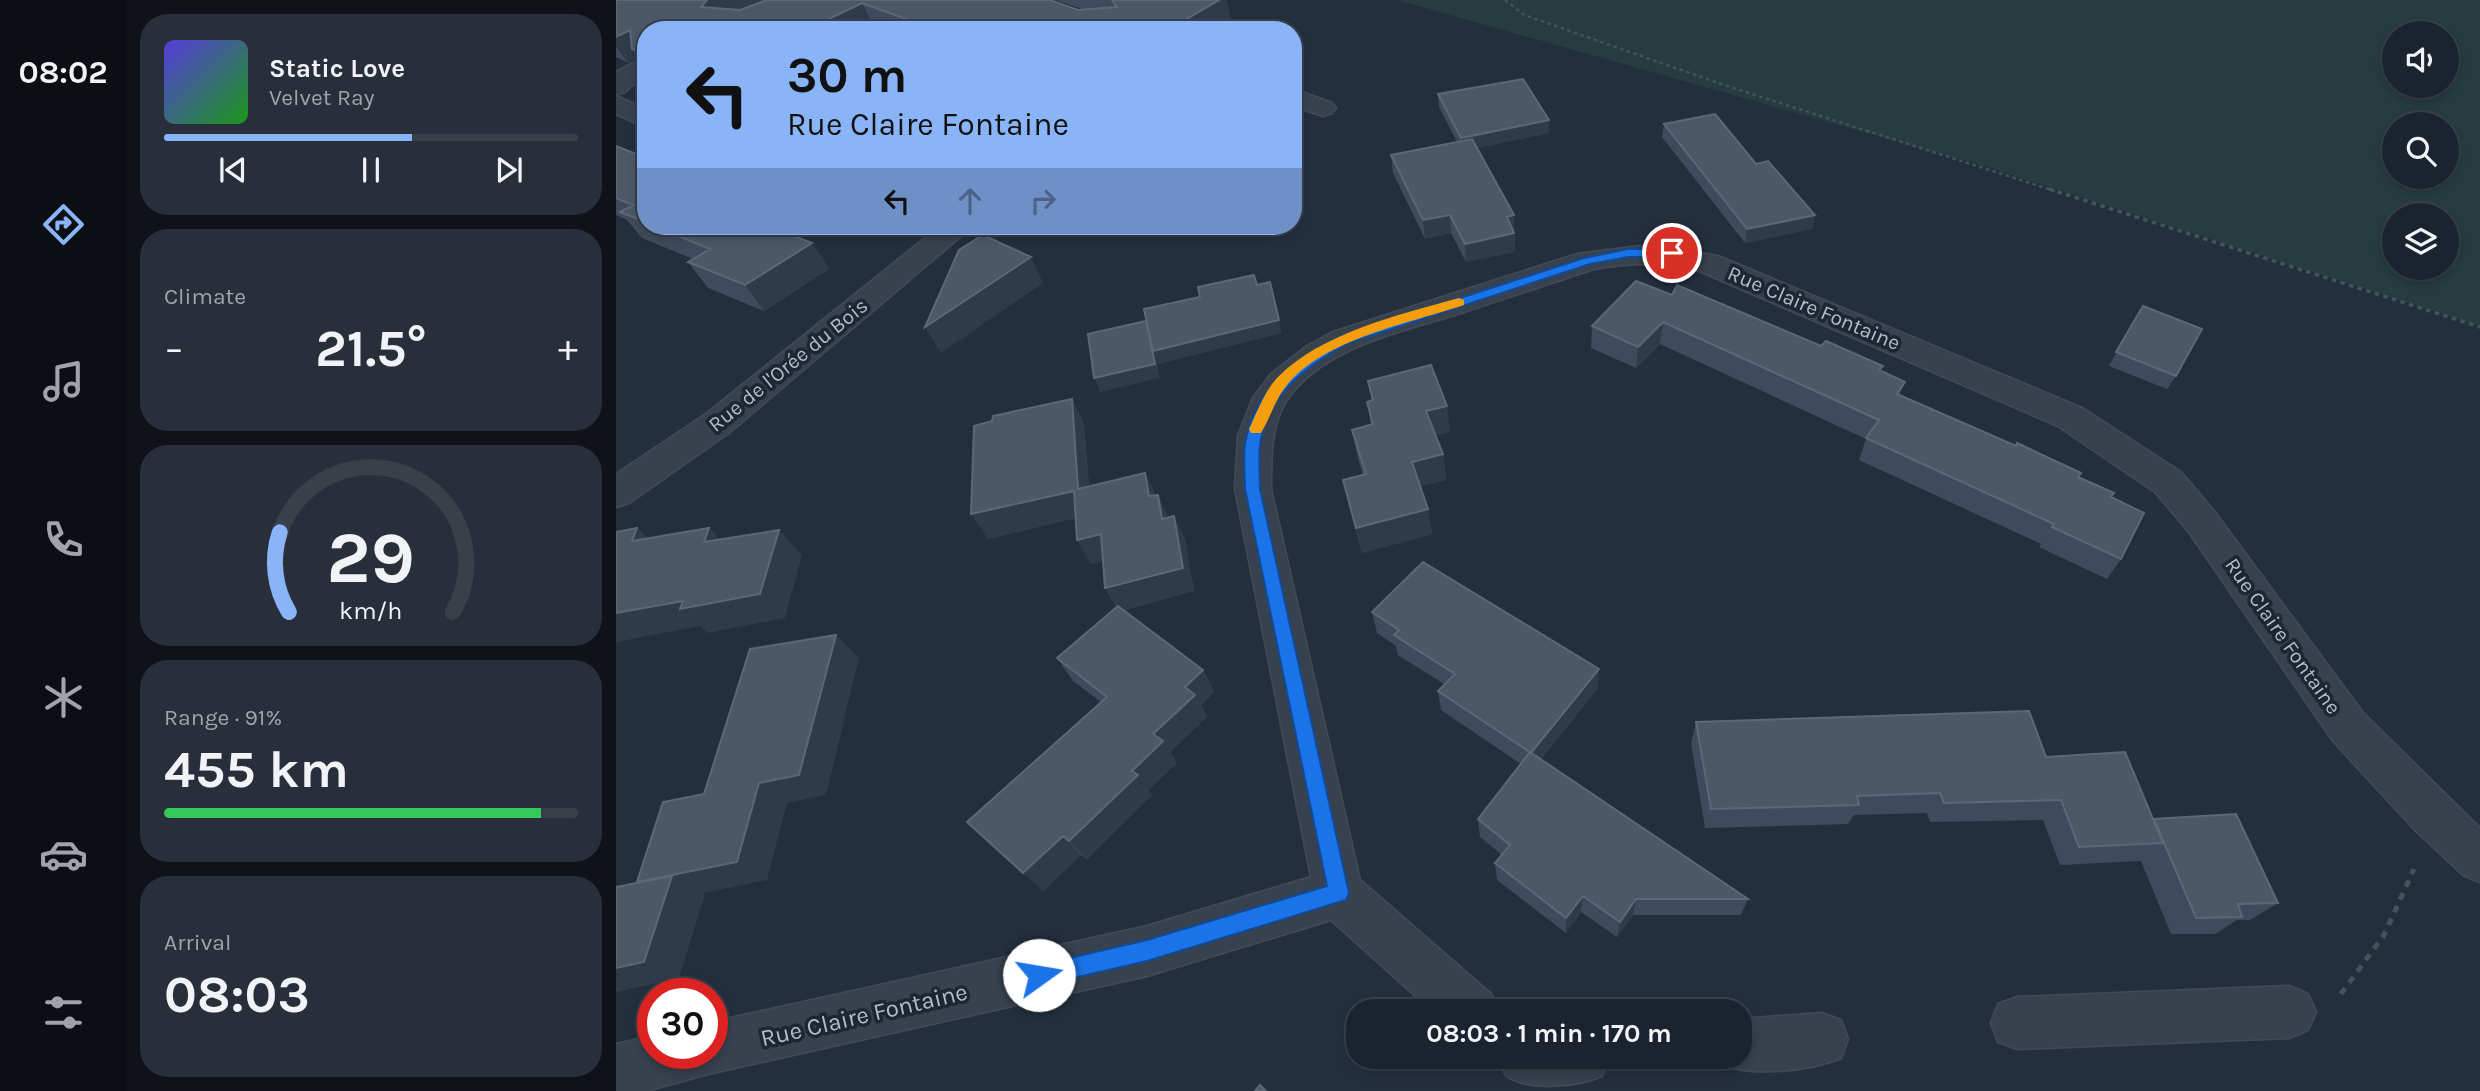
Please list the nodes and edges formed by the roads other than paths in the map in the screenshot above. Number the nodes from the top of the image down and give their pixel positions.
1 (637, 68) edge
2 (616, 87) edge
3 (1302, 100) edge
4 (616, 104) edge
5 (1322, 108) dead end
6 (637, 114) edge
7 (942, 235) edge
8 (616, 493) edge
9 (2480, 859) edge
10 (1339, 893) junction
11 (1458, 999) edge
12 (2290, 1012) road end
13 (2017, 1023) dead end
14 (1822, 1039) dead end
15 (1752, 1044) edge
16 (728, 1045) edge
17 (637, 1066) edge
18 (616, 1071) edge

1 - 2 street
3 - 5 street
4 - 6 street
7 - 8 street, Rue de l'Orée du Bois
9 - 10 street, Rue Claire Fontaine
10 - 11 street
10 - 16 street, Rue Claire Fontaine
12 - 13 street
14 - 15 street
17 - 18 street

